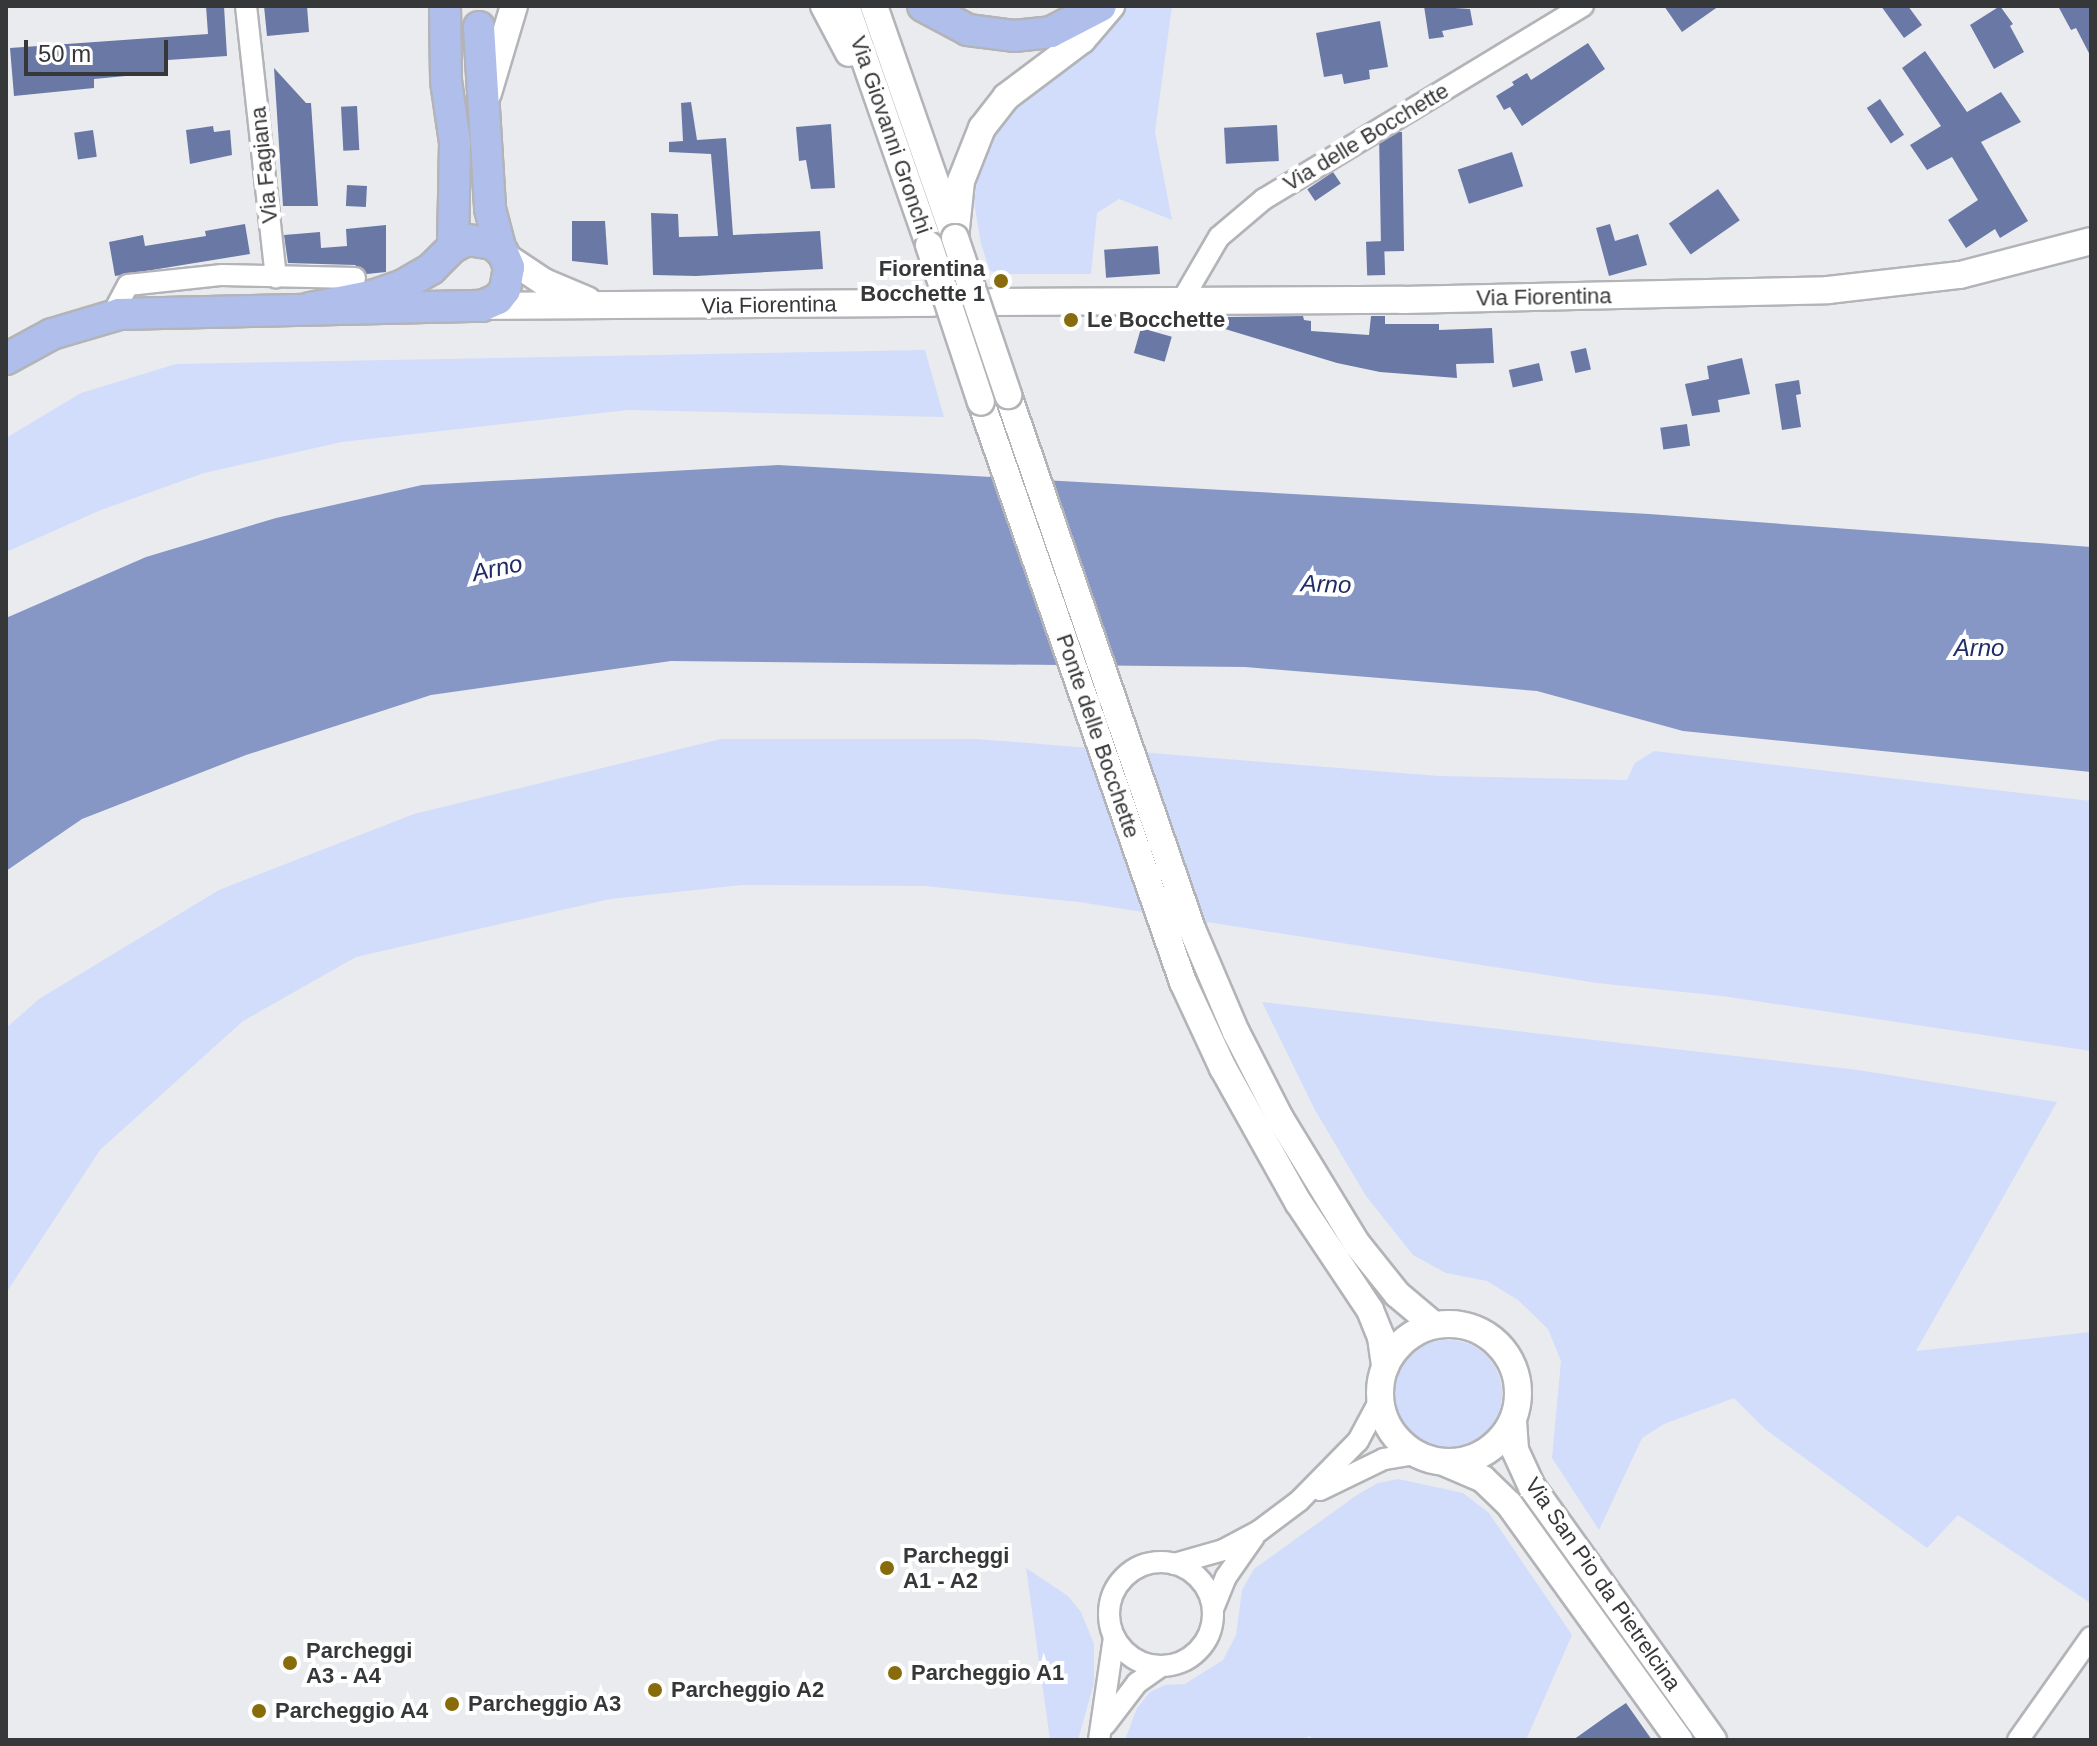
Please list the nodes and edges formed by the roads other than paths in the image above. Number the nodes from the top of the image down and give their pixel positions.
1 (246, 6) edge
2 (445, 6) edge
3 (514, 6) edge
4 (824, 6) edge
5 (846, 6) edge
6 (874, 6) edge
7 (923, 6) edge
8 (1101, 6) edge
9 (1111, 6) edge
10 (1583, 6) edge
11 (482, 16) edge
12 (484, 112) junction
13 (885, 120) junction
14 (455, 143) junction
15 (955, 238) junction
16 (2091, 241) edge
17 (449, 252) junction
18 (503, 253) junction
19 (276, 277) junction
20 (355, 278) dead end
21 (993, 302) dead end
22 (1181, 302) junction
23 (932, 303) dead end
24 (476, 307) junction
25 (605, 307) junction
26 (310, 308) junction
27 (112, 315) junction
28 (6, 359) edge
29 (1008, 395) joint
30 (981, 402) joint
31 (1434, 1325) junction
32 (1385, 1367) junction
33 (1380, 1400) junction
34 (1513, 1421) junction
35 (1416, 1454) junction
36 (1443, 1462) junction
37 (1299, 1501) junction
38 (1259, 1531) junction
39 (1174, 1564) junction
40 (1213, 1610) junction
41 (1114, 1637) junction
42 (2091, 1637) edge
43 (1161, 1666) junction
44 (1100, 1736) edge
45 (1679, 1740) edge
46 (1713, 1740) edge
47 (2018, 1740) edge

1 - 19 street, Via Fagiana
2 - 14 main road
3 - 12 main road
4 - 13 main road
5 - 13 main road, Via Giovanni Gronchi
6 - 15 main road, Via Giovanni Gronchi
7 - 8 main road
9 - 15 main road
10 - 22 street, Via delle Bocchette
11 - 12 main road
11 - 14 main road
12 - 18 main road
13 - 30 main road, Via Giovanni Gronchi, bridge
14 - 17 main road
15 - 29 main road, Via Giovanni Gronchi, bridge
16 - 22 main road, Via Fiorentina
17 - 18 main road, Via Fiorentina
17 - 24 main road
17 - 26 main road, Via Fiorentina
18 - 24 main road
18 - 25 main road, Via Fiorentina
19 - 20 street
19 - 27 street
21 - 22 main road, Via Fiorentina
23 - 25 main road, Via Fiorentina
24 - 25 main road, Via Fiorentina
24 - 26 main road, Via Fiorentina
26 - 27 main road, Via Fiorentina
27 - 28 main road, Via Fiorentina
29 - 31 main road, Ponte delle Bocchette
30 - 32 main road, Ponte delle Bocchette
31 - 32 main road
31 - 34 main road
32 - 33 main road
33 - 35 main road
33 - 37 street
34 - 36 main road
34 - 46 main road, Via San Pio da Pietrelcina
35 - 36 main road
35 - 37 street
36 - 45 main road, Via San Pio da Pietrelcina
37 - 38 street
38 - 39 street
38 - 40 street
39 - 40 street
39 - 41 street
40 - 43 street
41 - 43 street
41 - 44 street
42 - 47 street
43 - 44 street

